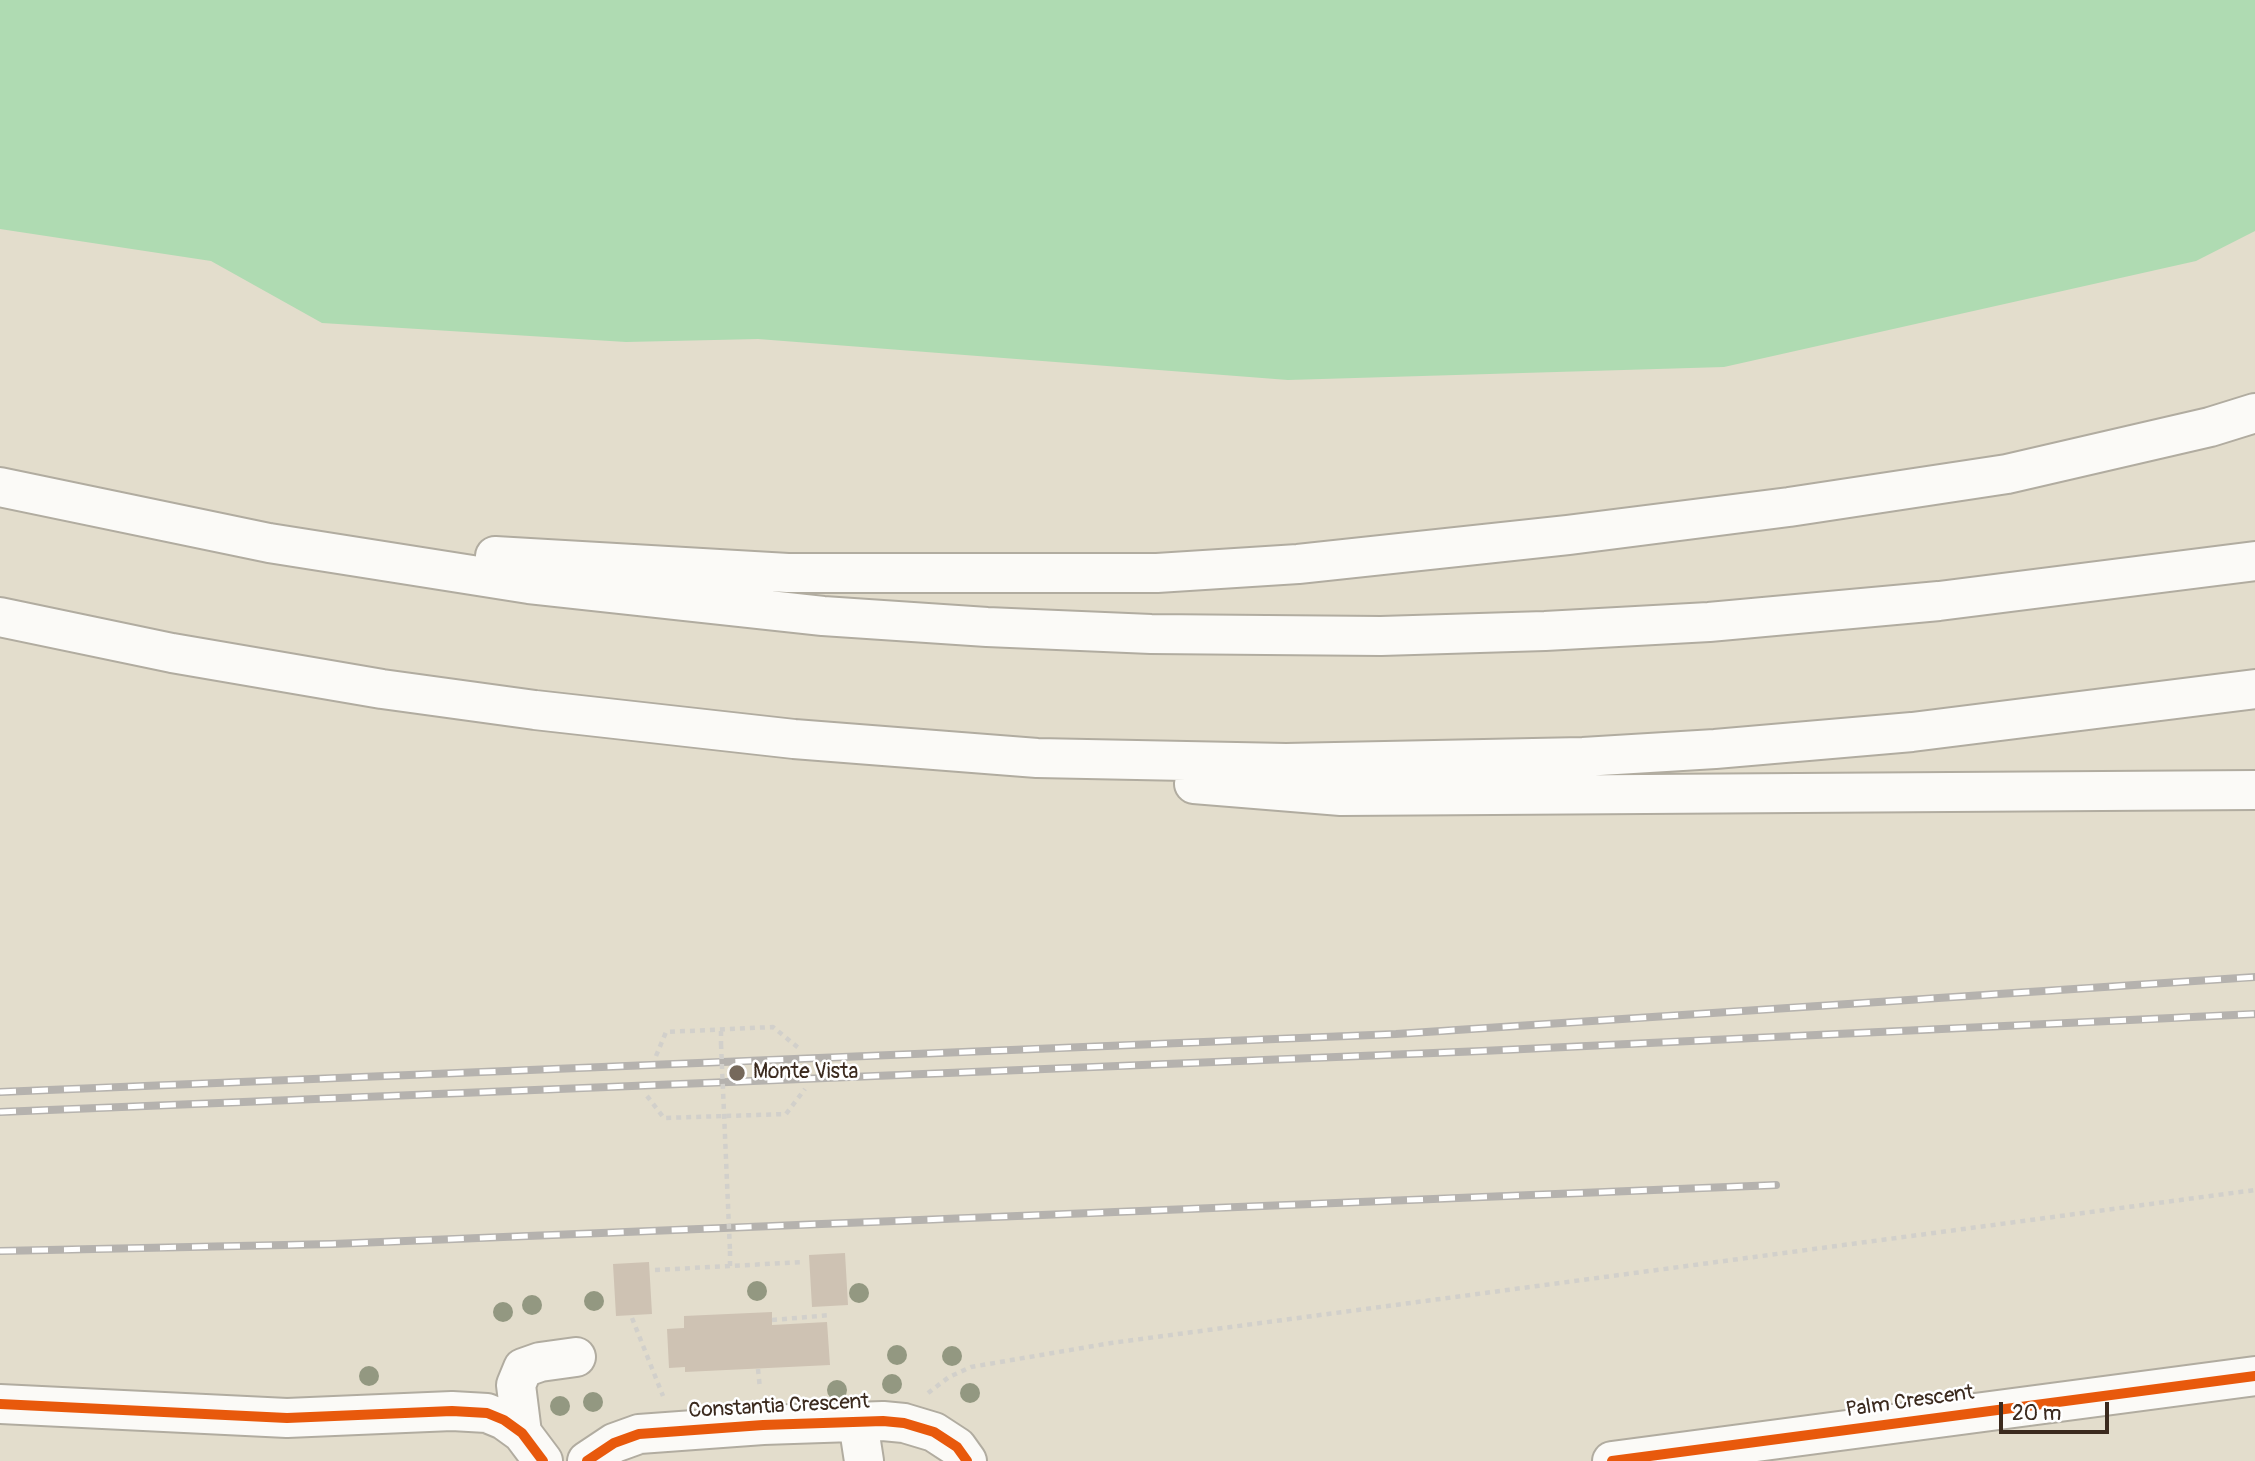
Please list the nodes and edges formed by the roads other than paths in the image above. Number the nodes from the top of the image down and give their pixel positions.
1 (2255, 413) edge
2 (0, 487) edge
3 (269, 542) junction
4 (2255, 561) edge
5 (0, 617) edge
6 (2255, 689) edge
7 (1037, 758) junction
8 (2255, 790) edge
9 (576, 1357) dead end
10 (2255, 1376) edge
11 (0, 1404) edge
12 (858, 1422) junction
13 (666, 1441) edge
14 (533, 1447) edge
15 (587, 1461) edge
16 (864, 1461) edge
17 (967, 1461) edge
18 (1612, 1461) edge

1 - 3 main road
2 - 3 main road
3 - 4 main road
5 - 7 main road
6 - 7 main road
7 - 8 main road
9 - 14 main road
10 - 18 main road, Palm Crescent
11 - 14 main road
12 - 13 main road, Constantia Crescent
12 - 16 main road
12 - 17 main road, Constantia Crescent
13 - 15 main road, Constantia Crescent

